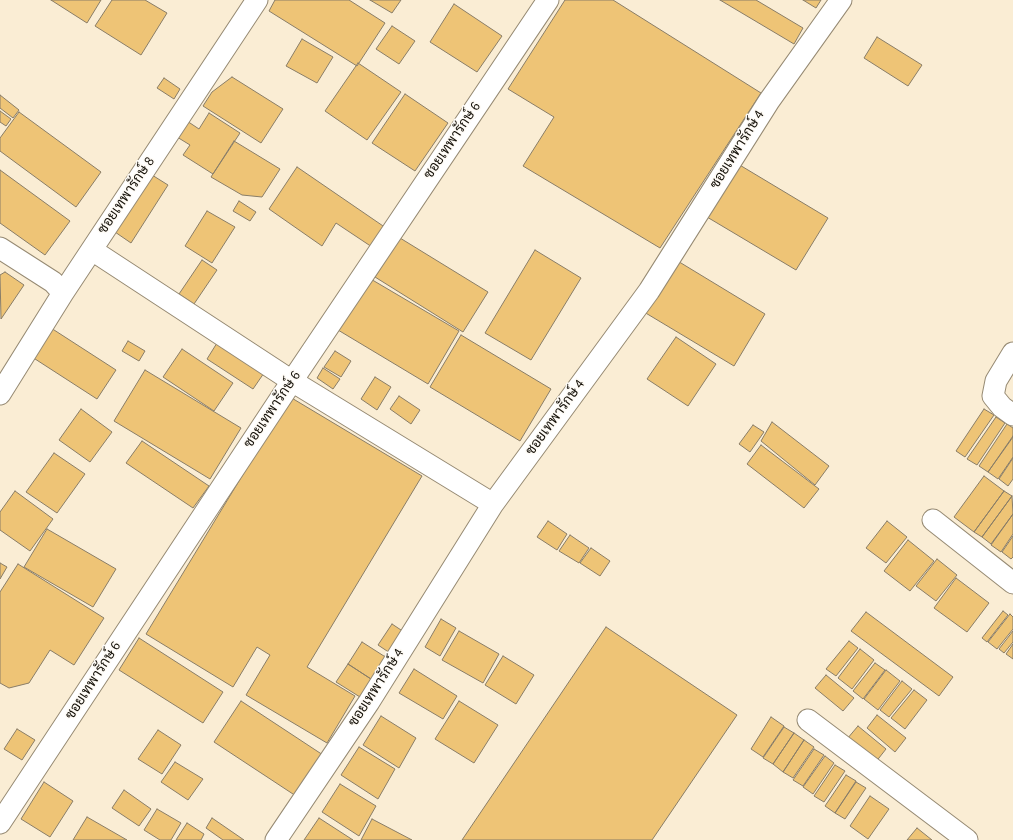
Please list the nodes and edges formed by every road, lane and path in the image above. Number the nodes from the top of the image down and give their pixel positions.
1 (257, 0) edge
2 (548, 0) edge
3 (841, 0) edge
4 (0, 248) edge
5 (92, 250) junction
6 (63, 293) junction
7 (1013, 353) edge
8 (292, 381) junction
9 (0, 394) edge
10 (1013, 415) edge
11 (493, 504) junction
12 (932, 520) dead end
13 (1013, 583) edge
14 (808, 720) dead end
15 (0, 823) edge
16 (276, 840) edge
17 (967, 840) edge

1 - 5 street, ซอยเทพารักษ์ 8
2 - 8 street, ซอยเทพารักษ์ 6
3 - 11 street, ซอยเทพารักษ์ 4
4 - 6 street
5 - 6 street, ซอยเทพารักษ์ 8
5 - 8 street
6 - 9 street, ซอยเทพารักษ์ 8
7 - 10 street
8 - 11 street
8 - 15 street, ซอยเทพารักษ์ 6
11 - 16 street, ซอยเทพารักษ์ 4
12 - 13 street
14 - 17 street

